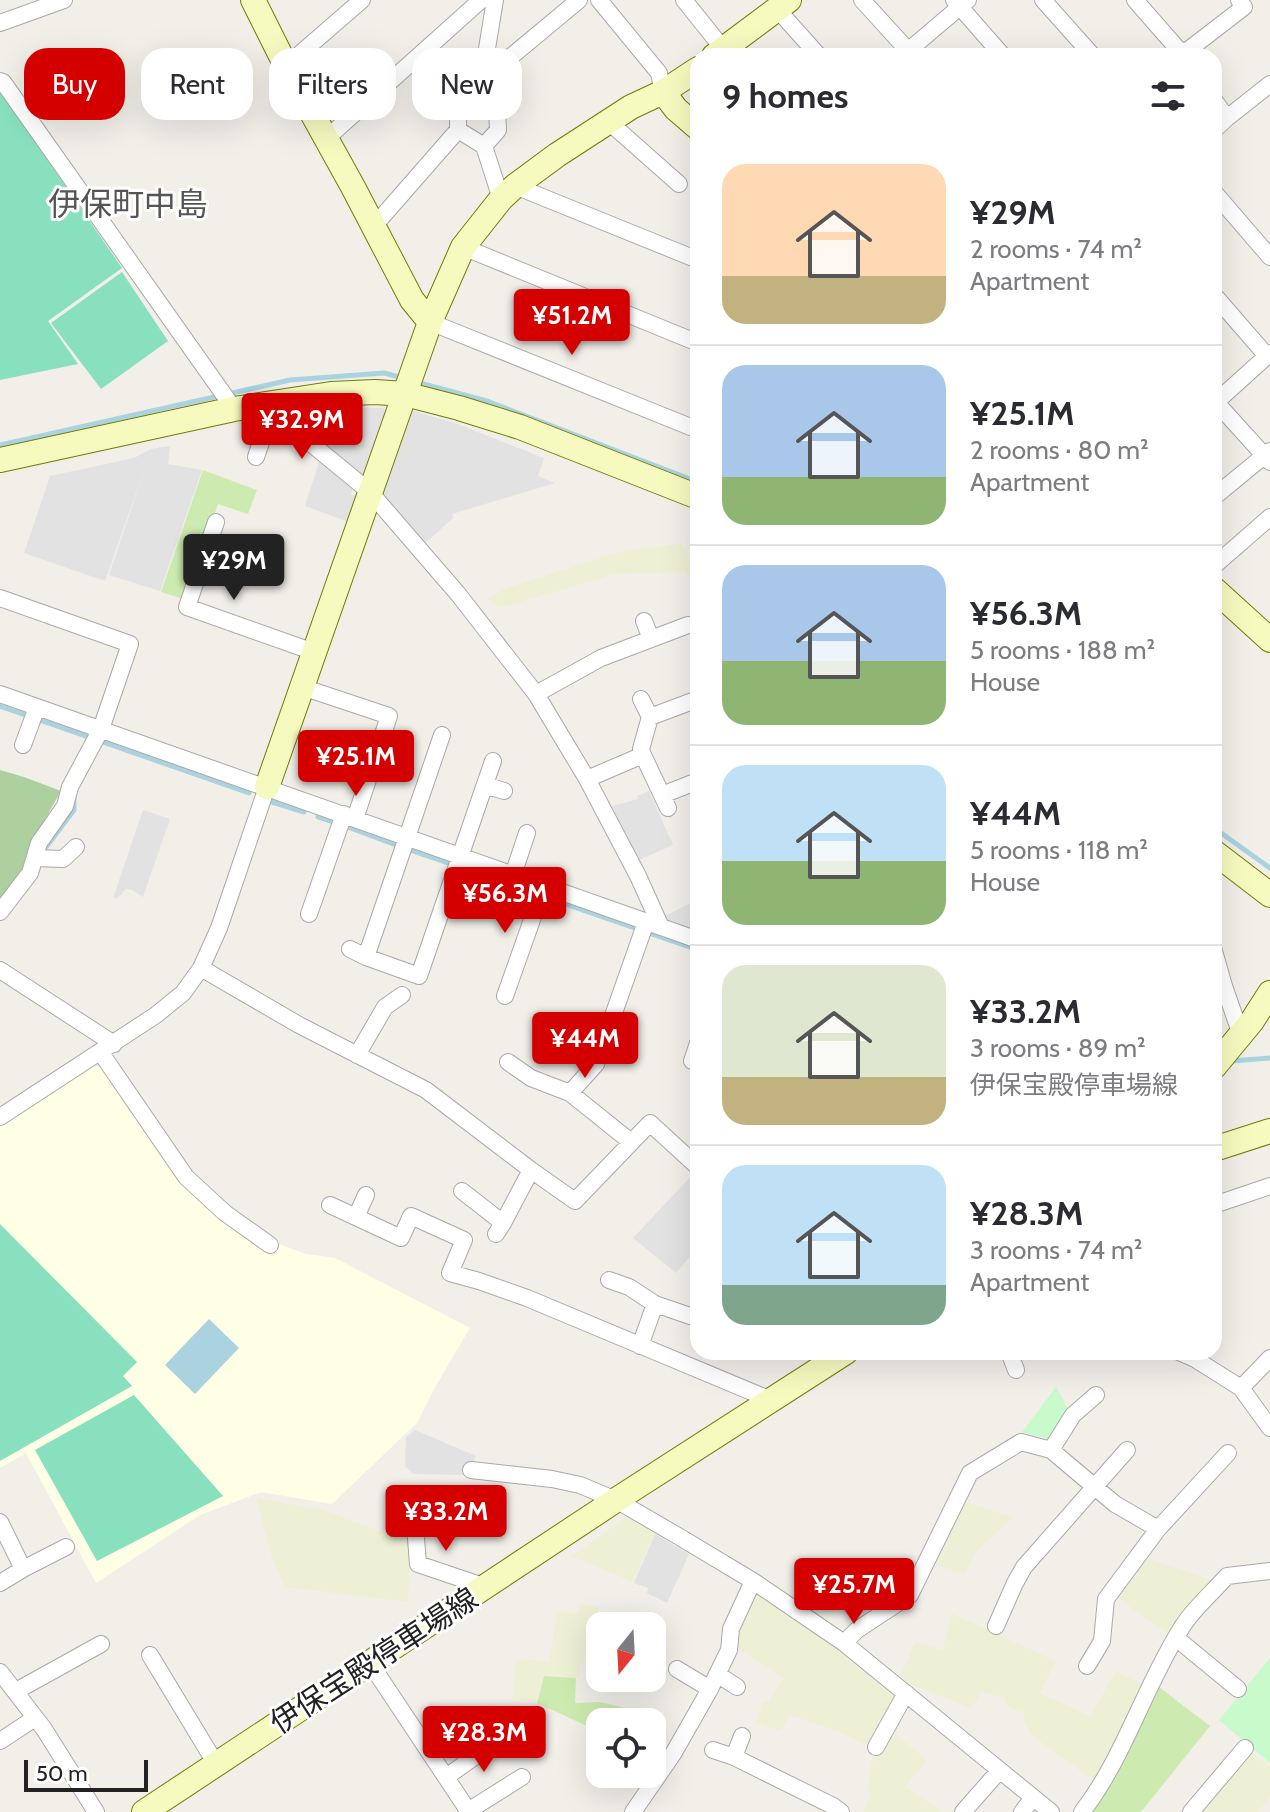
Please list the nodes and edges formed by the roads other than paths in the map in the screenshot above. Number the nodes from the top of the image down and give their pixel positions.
1 (64, 0) edge
2 (253, 0) edge
3 (481, 0) edge
4 (495, 0) edge
5 (579, 0) edge
6 (599, 0) edge
7 (684, 0) edge
8 (862, 0) edge
9 (1043, 0) edge
10 (1135, 0) edge
11 (1239, 0) edge
12 (360, 1) edge
13 (961, 2) edge
14 (783, 4) edge
15 (0, 23) edge
16 (277, 48) edge
17 (306, 48) edge
18 (488, 48) edge
19 (718, 48) edge
20 (728, 48) edge
21 (813, 48) edge
22 (903, 48) edge
23 (914, 48) edge
24 (997, 48) edge
25 (1086, 48) edge
26 (1178, 48) edge
27 (1193, 48) edge
28 (522, 50) edge
29 (690, 74) edge
30 (0, 81) edge
31 (1270, 84) edge
32 (663, 92) junction
33 (1222, 111) edge
34 (1227, 118) junction
35 (317, 120) edge
36 (458, 120) edge
37 (498, 120) edge
38 (690, 121) edge
39 (609, 122) junction
40 (1222, 123) edge
41 (458, 130) junction
42 (327, 138) junction
43 (484, 146) junction
44 (677, 158) dead end
45 (665, 171) junction
46 (679, 184) dead end
47 (508, 193) junction
48 (1222, 201) edge
49 (374, 226) junction
50 (463, 247) junction
51 (690, 257) edge
52 (1270, 257) edge
53 (1222, 304) edge
54 (430, 322) junction
55 (690, 340) edge
56 (1269, 354) edge
57 (405, 394) junction
58 (1222, 395) edge
59 (279, 404) junction
60 (1222, 408) edge
61 (234, 409) junction
62 (690, 427) edge
63 (1268, 456) edge
64 (256, 457) dead end
65 (0, 460) edge
66 (1222, 491) edge
67 (370, 492) junction
68 (690, 494) edge
69 (1270, 517) edge
70 (216, 522) dead end
71 (1222, 559) edge
72 (1222, 596) edge
73 (0, 598) edge
74 (644, 621) dead end
75 (688, 625) dead end
76 (651, 639) junction
77 (1270, 640) edge
78 (314, 652) junction
79 (302, 687) junction
80 (0, 694) edge
81 (536, 694) junction
82 (641, 699) dead end
83 (690, 702) edge
84 (37, 707) junction
85 (650, 717) junction
86 (101, 729) junction
87 (442, 735) dead end
88 (23, 745) dead end
89 (643, 755) junction
90 (493, 761) dead end
91 (587, 779) junction
92 (485, 785) junction
93 (690, 786) edge
94 (267, 787) junction
95 (504, 791) dead end
96 (345, 821) junction
97 (527, 833) dead end
98 (407, 837) junction
99 (76, 847) dead end
100 (460, 856) junction
101 (35, 858) junction
102 (1222, 858) edge
103 (513, 875) junction
104 (544, 886) junction
105 (1270, 895) edge
106 (0, 912) edge
107 (309, 914) dead end
108 (653, 924) junction
109 (690, 937) edge
110 (201, 968) junction
111 (0, 970) edge
112 (1222, 979) edge
113 (1270, 993) edge
114 (402, 995) dead end
115 (505, 996) dead end
116 (1241, 1035) junction
117 (107, 1048) junction
118 (357, 1055) junction
119 (1222, 1056) edge
120 (508, 1062) dead end
121 (570, 1093) junction
122 (0, 1117) edge
123 (1270, 1131) edge
124 (631, 1142) junction
125 (1222, 1146) edge
126 (690, 1160) edge
127 (531, 1170) junction
128 (1270, 1186) edge
129 (462, 1190) dead end
130 (366, 1195) dead end
131 (1222, 1202) edge
132 (330, 1205) dead end
133 (356, 1217) junction
134 (270, 1245) dead end
135 (609, 1280) dead end
136 (533, 1282) dead end
137 (527, 1298) junction
138 (655, 1304) junction
139 (690, 1316) edge
140 (640, 1346) junction
141 (1270, 1358) edge
142 (834, 1360) edge
143 (1012, 1360) edge
144 (1197, 1360) edge
145 (1016, 1370) dead end
146 (1241, 1388) junction
147 (1096, 1395) dead end
148 (771, 1400) junction
149 (1270, 1428) edge
150 (1051, 1450) junction
151 (1127, 1450) dead end
152 (1228, 1453) dead end
153 (471, 1470) dead end
154 (1094, 1487) junction
155 (616, 1500) junction
156 (414, 1513) dead end
157 (0, 1522) edge
158 (1158, 1529) junction
159 (66, 1547) dead end
160 (23, 1569) junction
161 (1270, 1571) edge
162 (753, 1581) junction
163 (0, 1583) edge
164 (486, 1587) junction
165 (996, 1626) dead end
166 (1176, 1638) junction
167 (844, 1643) junction
168 (101, 1644) dead end
169 (150, 1655) dead end
170 (370, 1663) junction
171 (1087, 1666) dead end
172 (677, 1669) dead end
173 (0, 1672) edge
174 (714, 1682) junction
175 (737, 1687) dead end
176 (1238, 1689) dead end
177 (16, 1691) junction
178 (906, 1693) junction
179 (35, 1718) junction
180 (742, 1736) dead end
181 (0, 1741) edge
182 (876, 1747) dead end
183 (1245, 1748) dead end
184 (520, 1749) dead end
185 (713, 1750) dead end
186 (734, 1757) junction
187 (216, 1764) junction
188 (999, 1771) junction
189 (446, 1777) junction
190 (522, 1777) dead end
191 (1033, 1798) junction
192 (96, 1812) edge
193 (144, 1812) edge
194 (468, 1812) edge
195 (633, 1812) edge
196 (841, 1812) edge
197 (963, 1812) edge
198 (1022, 1812) edge
199 (1051, 1812) edge
200 (1082, 1812) edge
201 (1191, 1812) edge

1 - 15 street
2 - 16 street
3 - 42 street
4 - 18 street
5 - 28 street
6 - 32 street
7 - 19 street
8 - 22 street
9 - 25 street
10 - 26 street
11 - 27 street
12 - 17 street
13 - 23 street
13 - 24 street
14 - 20 street
14 - 21 street
29 - 32 street
30 - 61 street
31 - 34 street
32 - 38 street
32 - 39 street
33 - 34 street
34 - 40 street
35 - 42 street
36 - 41 street
37 - 43 street
39 - 45 street
39 - 47 street
41 - 43 street
41 - 49 street
42 - 49 street
43 - 47 street
44 - 45 street
45 - 46 street
47 - 50 street
47 - 51 street
48 - 52 street
49 - 54 street
50 - 54 street
50 - 55 street
53 - 56 street
54 - 57 street
54 - 62 street
56 - 58 street
57 - 59 street
57 - 67 street
57 - 68 street
59 - 61 street
59 - 64 street
59 - 67 street
60 - 63 street
61 - 65 street
63 - 66 street
67 - 78 street
67 - 81 street
69 - 71 street
70 - 78 street
72 - 77 street
73 - 86 street
74 - 76 street
75 - 76 street
76 - 81 street
78 - 79 street
79 - 94 street
79 - 96 street
80 - 84 street
81 - 91 street
82 - 85 street
83 - 85 street
84 - 86 street
84 - 88 street
85 - 89 street
86 - 94 street
86 - 101 street
87 - 98 street
89 - 91 street
89 - 93 street
90 - 92 street
91 - 108 street
92 - 95 street
92 - 100 street
94 - 96 street
94 - 110 street
96 - 98 street
96 - 107 street
97 - 103 street
98 - 100 street
98 - 100 street
99 - 101 street
100 - 103 street
101 - 106 street
102 - 105 street
103 - 104 street
104 - 108 street
104 - 115 street
108 - 109 street
108 - 121 street
110 - 117 street
110 - 118 street
111 - 117 street
112 - 116 street
113 - 116 street
114 - 118 street
116 - 119 street
117 - 122 street
117 - 134 street
118 - 127 street
120 - 121 street
121 - 124 street
123 - 125 street
124 - 126 street
124 - 127 street
127 - 129 street
128 - 131 street
130 - 133 street
132 - 133 street
133 - 137 street
135 - 138 street
136 - 137 street
137 - 140 street
138 - 139 street
138 - 140 street
140 - 148 street
141 - 146 street
142 - 148 street, 伊保宝殿停車場線
143 - 145 street
144 - 146 street
146 - 149 street
147 - 150 street
148 - 155 street, 伊保宝殿停車場線
150 - 154 street
150 - 167 street
151 - 154 street
152 - 158 street
153 - 155 street
154 - 158 street
154 - 165 street
155 - 162 street
155 - 164 street, 伊保宝殿停車場線
156 - 164 street
157 - 160 street
158 - 171 street
159 - 160 street
160 - 163 street
161 - 166 street
162 - 167 street
162 - 174 street
164 - 170 street, 伊保宝殿停車場線
166 - 176 street
166 - 200 street
167 - 178 street
168 - 177 street
169 - 187 street
170 - 187 street, 伊保宝殿停車場線
170 - 189 street
172 - 174 street
173 - 177 street
174 - 175 street
174 - 195 street
177 - 179 street
178 - 182 street
178 - 188 street
179 - 181 street
179 - 192 street
180 - 186 street
183 - 201 street
184 - 189 street
185 - 186 street
186 - 196 street
187 - 193 street, 伊保宝殿停車場線
188 - 191 street
188 - 197 street
189 - 194 street
190 - 194 street
191 - 198 street
191 - 199 street

